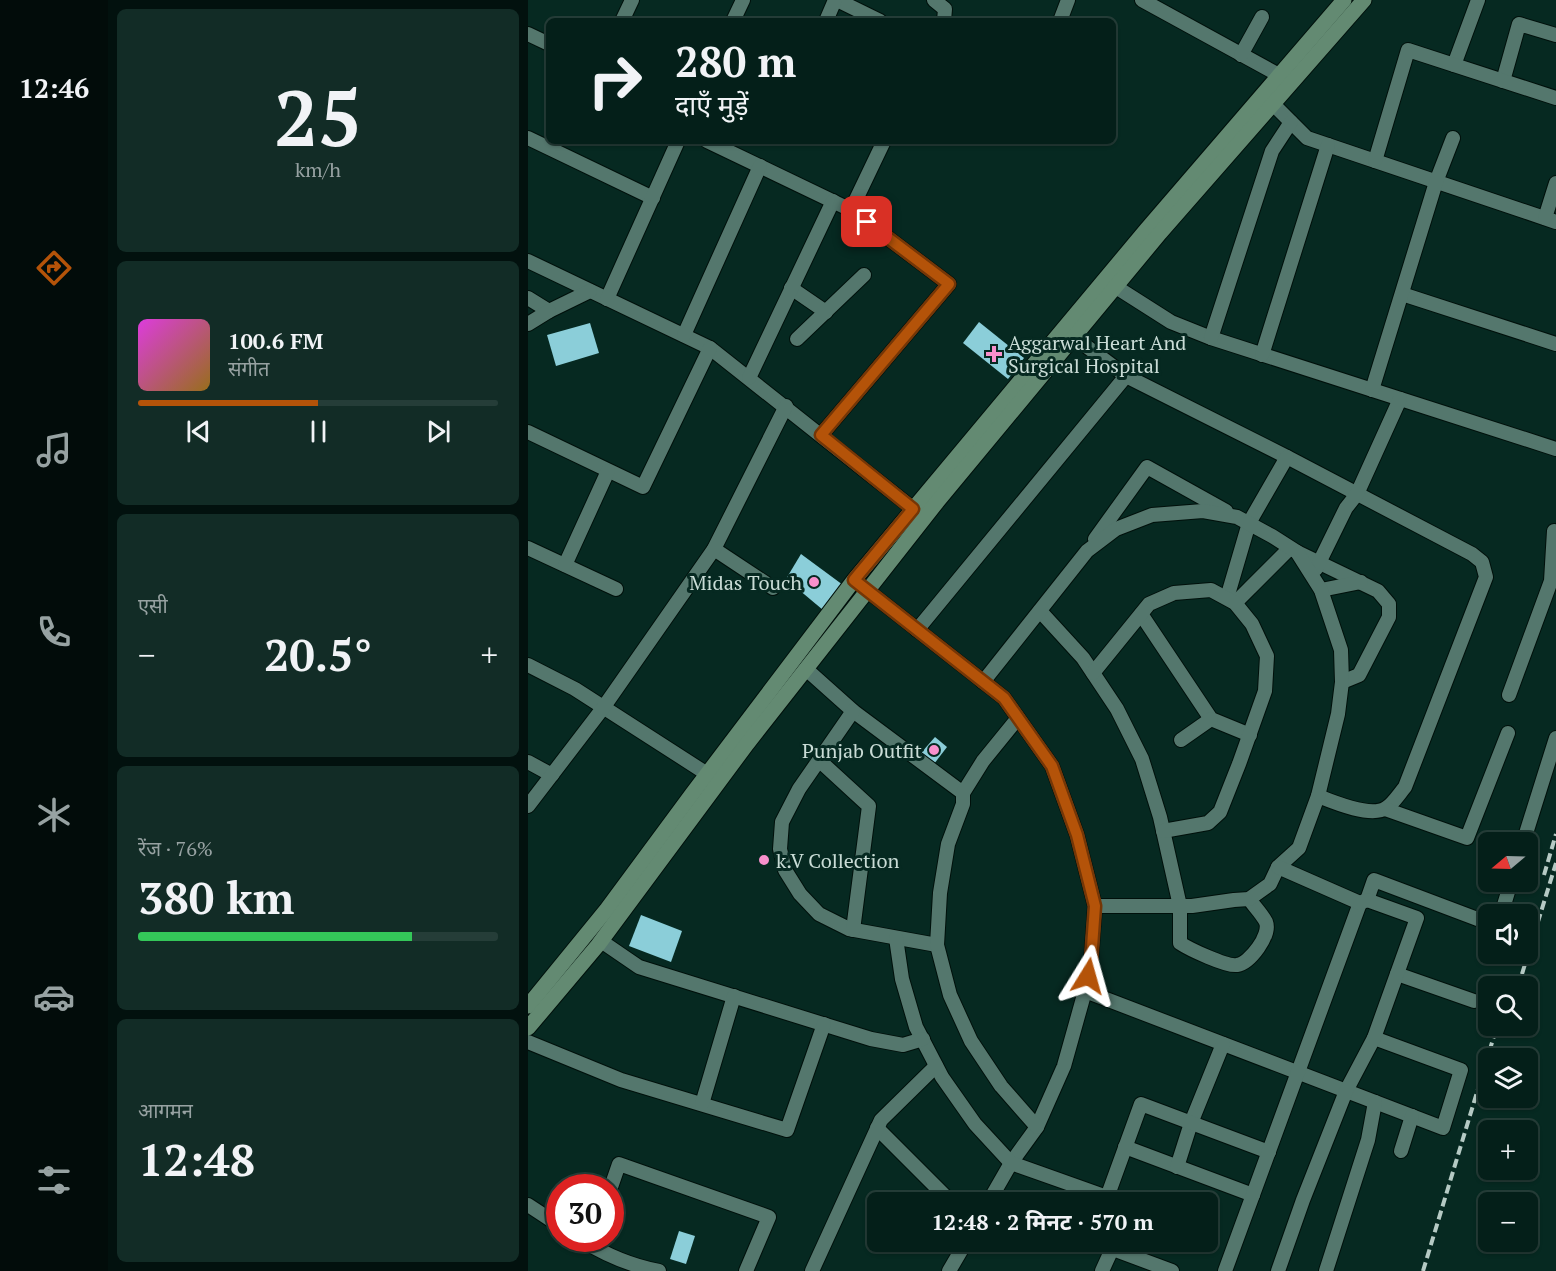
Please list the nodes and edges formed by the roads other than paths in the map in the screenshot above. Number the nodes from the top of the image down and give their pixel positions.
1 (632, 0) edge
2 (743, 0) edge
3 (836, 0) edge
4 (934, 0) edge
5 (1068, 0) edge
6 (1142, 0) edge
7 (1344, 0) edge
8 (1364, 0) edge
9 (1478, 0) edge
10 (1262, 17) dead end
11 (623, 18) edge
12 (734, 18) edge
13 (827, 18) edge
14 (874, 18) edge
15 (944, 18) edge
16 (1061, 18) edge
17 (528, 34) edge
18 (1556, 35) edge
19 (546, 43) edge
20 (1241, 55) junction
21 (1454, 66) junction
22 (1286, 79) junction
23 (1503, 81) junction
24 (1556, 98) edge
25 (1268, 99) junction
26 (1291, 122) junction
27 (528, 138) edge
28 (1453, 138) dead end
29 (546, 143) edge
30 (677, 144) edge
31 (713, 144) edge
32 (883, 144) edge
33 (1328, 145) junction
34 (562, 147) edge
35 (1375, 161) junction
36 (760, 166) junction
37 (1436, 182) junction
38 (1556, 183) edge
39 (653, 198) junction
40 (833, 201) junction
41 (851, 210) junction
42 (1551, 220) edge
43 (528, 261) edge
44 (864, 275) dead end
45 (1116, 287) junction
46 (791, 288) junction
47 (590, 291) junction
48 (1401, 294) junction
49 (528, 298) edge
50 (607, 299) junction
51 (549, 311) junction
52 (826, 312) junction
53 (528, 324) edge
54 (684, 335) junction
55 (1074, 337) junction
56 (1211, 338) junction
57 (797, 339) dead end
58 (1556, 344) edge
59 (710, 348) junction
60 (1262, 355) junction
61 (1126, 376) junction
62 (749, 378) junction
63 (1372, 390) junction
64 (1400, 399) junction
65 (786, 406) junction
66 (528, 432) edge
67 (821, 435) junction
68 (1556, 449) edge
69 (1287, 457) junction
70 (608, 471) junction
71 (1357, 494) junction
72 (919, 513) junction
73 (1243, 520) junction
74 (1554, 531) dead end
75 (528, 548) edge
76 (714, 549) junction
77 (1294, 550) junction
78 (1087, 551) junction
79 (1319, 562) junction
80 (565, 565) junction
81 (1312, 577) junction
82 (854, 580) junction
83 (1361, 582) junction
84 (1553, 582) edge
85 (773, 588) dead end
86 (616, 589) dead end
87 (1321, 590) junction
88 (867, 591) junction
89 (1231, 601) junction
90 (1040, 611) junction
91 (1141, 614) junction
92 (917, 630) junction
93 (1341, 650) junction
94 (528, 665) edge
95 (806, 669) junction
96 (1093, 672) junction
97 (1359, 675) junction
98 (983, 682) junction
99 (1341, 682) junction
100 (1509, 695) dead end
101 (603, 708) junction
102 (854, 711) junction
103 (1018, 718) junction
104 (1211, 719) junction
105 (1508, 733) dead end
106 (1250, 735) junction
107 (1556, 738) edge
108 (1181, 740) dead end
109 (820, 761) junction
110 (528, 762) edge
111 (552, 775) junction
112 (713, 778) junction
113 (963, 793) junction
114 (1318, 796) junction
115 (528, 806) edge
116 (1385, 809) junction
117 (1163, 831) junction
118 (1526, 832) edge
119 (1278, 867) junction
120 (1249, 899) junction
121 (1364, 901) junction
122 (1095, 906) junction
123 (1180, 906) junction
124 (1478, 919) edge
125 (853, 930) junction
126 (896, 938) junction
127 (601, 941) junction
128 (937, 945) junction
129 (1397, 974) junction
130 (1085, 991) junction
131 (734, 996) junction
132 (1474, 1000) dead end
133 (528, 1006) edge
134 (824, 1024) junction
135 (528, 1028) edge
136 (1374, 1038) junction
137 (922, 1039) junction
138 (528, 1042) edge
139 (1223, 1044) junction
140 (936, 1066) junction
141 (1298, 1073) junction
142 (1346, 1091) junction
143 (1374, 1102) junction
144 (702, 1104) junction
145 (1412, 1116) junction
146 (1191, 1123) junction
147 (1037, 1127) junction
148 (877, 1128) junction
149 (1125, 1147) junction
150 (1401, 1151) dead end
151 (1269, 1152) junction
152 (1011, 1163) junction
153 (1177, 1167) junction
154 (616, 1174) edge
155 (941, 1192) edge
156 (996, 1192) edge
157 (1085, 1192) edge
158 (1109, 1192) edge
159 (1253, 1195) junction
160 (528, 1205) edge
161 (546, 1217) edge
162 (609, 1252) edge
163 (960, 1252) edge
164 (1111, 1252) edge
165 (1120, 1252) edge
166 (659, 1271) edge
167 (746, 1271) edge
168 (812, 1271) edge
169 (949, 1271) edge
170 (1102, 1271) edge
171 (1172, 1271) edge
172 (1225, 1271) edge
173 (1278, 1271) edge
174 (1326, 1271) edge

1 - 11 street
2 - 12 street
3 - 13 street
3 - 14 street
4 - 15 street
5 - 16 street
6 - 20 street
7 - 22 main road
8 - 22 main road
9 - 21 street
10 - 20 street
17 - 19 street
18 - 23 street
20 - 22 street
21 - 23 street
21 - 35 street
22 - 25 main road
23 - 24 street
25 - 26 street
25 - 45 main road
25 - 72 main road
26 - 33 street
26 - 56 street
27 - 29 street
28 - 37 street
30 - 39 street
31 - 36 street
32 - 41 street
33 - 35 street
33 - 60 street
34 - 39 street
35 - 37 street
36 - 40 street
36 - 54 street
37 - 42 street
37 - 48 street
38 - 42 street
39 - 50 street
40 - 41 street
40 - 46 street
41 - 67 street
43 - 47 street
44 - 52 street
45 - 55 main road
45 - 56 street
46 - 52 street
46 - 62 street
47 - 50 street
47 - 51 street
48 - 58 street
48 - 63 street
49 - 51 street
50 - 54 street
51 - 53 street
52 - 57 street
54 - 59 street
55 - 61 street
55 - 72 main road
56 - 60 street
59 - 62 street
59 - 70 street
60 - 63 street
61 - 69 street
61 - 92 street
62 - 65 street
63 - 64 street
64 - 68 street
64 - 71 street
65 - 67 street
65 - 76 street
66 - 70 street
67 - 72 street
69 - 71 street
69 - 73 street
70 - 80 street
71 - 79 street
71 - 116 street
72 - 82 main road
72 - 88 main road
73 - 77 street
73 - 78 street
73 - 78 street
73 - 89 street
74 - 84 street
75 - 80 street
76 - 85 street
76 - 101 street
77 - 79 street
77 - 81 street
77 - 89 street
78 - 90 street
79 - 81 street
79 - 83 street
80 - 86 street
81 - 87 street
82 - 88 street
82 - 112 main road
83 - 87 street
83 - 97 street
84 - 100 street
87 - 93 street
88 - 92 street
88 - 95 main road
89 - 91 street
89 - 106 street
90 - 96 street
90 - 98 street
91 - 96 street
91 - 104 street
92 - 98 street
93 - 97 street
93 - 99 street
94 - 101 street
95 - 102 street
95 - 112 main road
96 - 117 street
97 - 99 street
98 - 103 street
99 - 114 street
101 - 111 street
101 - 112 street
102 - 109 street
102 - 113 street
103 - 113 street
103 - 122 street
104 - 106 street
104 - 108 street
105 - 116 street
106 - 117 street
107 - 118 street
109 - 125 street
109 - 125 street
110 - 111 street
111 - 115 street
112 - 127 main road
112 - 133 main road
113 - 128 street
114 - 116 street
114 - 119 street
117 - 123 street
119 - 120 street
119 - 121 street
120 - 123 street
120 - 123 street
121 - 124 street
121 - 129 street
121 - 141 street
122 - 123 street
122 - 130 street
125 - 126 street
126 - 128 street
126 - 137 street
127 - 131 street
127 - 135 main road
128 - 147 street
129 - 132 street
129 - 136 street
130 - 139 street
130 - 147 street
131 - 134 street
131 - 144 street
134 - 137 street
134 - 144 street
136 - 142 street
136 - 145 street
137 - 140 street
138 - 144 street
139 - 141 street
139 - 146 street
140 - 148 street
140 - 152 street
141 - 142 street
141 - 151 street
142 - 143 street
142 - 173 street
143 - 145 street
143 - 174 street
145 - 150 street
146 - 149 street
146 - 151 street
146 - 153 street
147 - 152 street
148 - 155 street
148 - 168 street
149 - 153 street
149 - 158 street
151 - 159 street
152 - 156 street
152 - 157 street
153 - 159 street
154 - 167 street
159 - 172 street
160 - 161 street
162 - 166 street
163 - 169 street
164 - 170 street
165 - 171 street

